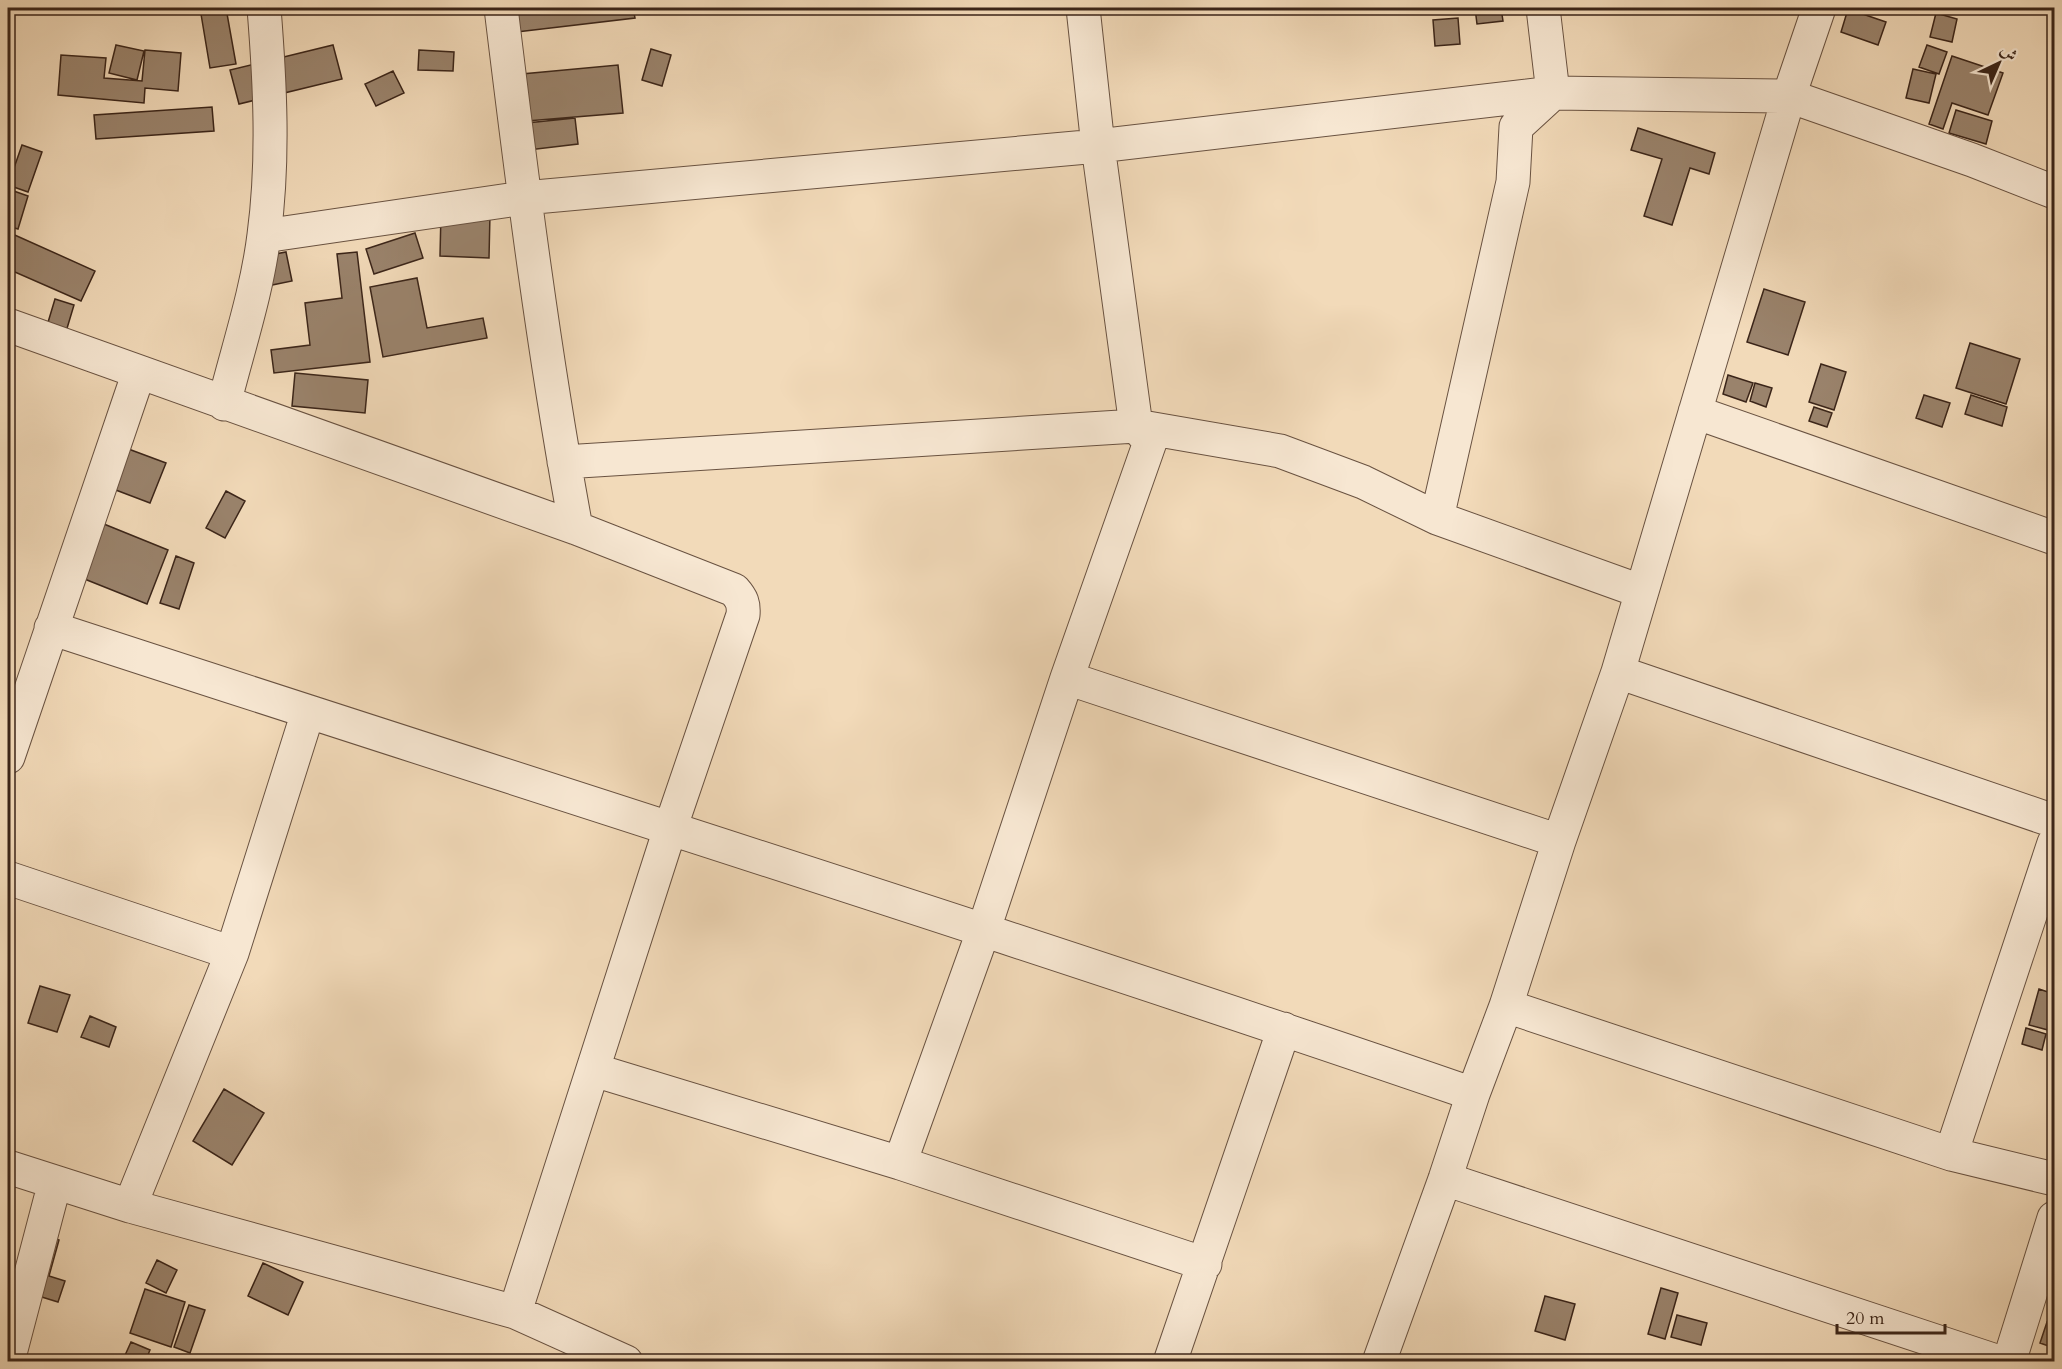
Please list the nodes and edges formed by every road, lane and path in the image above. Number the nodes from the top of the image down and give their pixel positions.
1 (264, 8) edge
2 (501, 8) edge
3 (1083, 8) edge
4 (1543, 8) edge
5 (1819, 8) edge
6 (1553, 93) junction
7 (1789, 96) junction
8 (1098, 146) junction
9 (2055, 192) edge
10 (525, 198) junction
11 (264, 236) junction
12 (8, 325) edge
13 (139, 372) junction
14 (224, 404) junction
15 (1695, 412) junction
16 (1136, 426) junction
17 (564, 462) junction
18 (1437, 518) junction
19 (576, 528) junction
20 (2055, 538) edge
21 (1640, 591) junction
22 (51, 628) junction
23 (1618, 672) junction
24 (1067, 678) junction
25 (308, 712) junction
26 (8, 757) edge
27 (2055, 821) edge
28 (670, 829) junction
29 (1559, 841) junction
30 (2055, 843) edge
31 (8, 878) edge
32 (984, 929) junction
33 (232, 952) junction
34 (1506, 1006) junction
35 (1284, 1029) junction
36 (594, 1070) junction
37 (1473, 1094) junction
38 (1951, 1154) junction
39 (900, 1163) junction
40 (8, 1167) edge
41 (1445, 1179) junction
42 (2055, 1179) edge
43 (55, 1182) junction
44 (130, 1206) junction
45 (2055, 1218) edge
46 (1204, 1264) junction
47 (515, 1312) junction
48 (8, 1361) edge
49 (626, 1362) edge
50 (1170, 1362) edge
51 (1378, 1362) edge
52 (1999, 1362) edge
53 (2009, 1362) edge

1 - 11 street
2 - 10 street
3 - 8 street
4 - 6 street
5 - 7 street
6 - 7 street
6 - 8 street
6 - 18 street
7 - 9 street
7 - 15 street
8 - 10 street
8 - 16 street
10 - 11 street
10 - 17 street
11 - 14 street
12 - 13 street
13 - 14 street
13 - 22 street
14 - 19 street
15 - 20 street
15 - 21 street
16 - 17 street
16 - 18 street
16 - 24 street
17 - 19 street
18 - 21 street
19 - 28 street
21 - 23 street
22 - 25 street
22 - 26 street
23 - 27 street
23 - 29 street
24 - 29 street
24 - 32 street
25 - 28 street
25 - 33 street
28 - 32 street
28 - 36 street
29 - 34 street
30 - 38 street
31 - 33 street
32 - 35 street
32 - 39 street
33 - 44 street
34 - 37 street
34 - 38 street
35 - 37 street
35 - 46 street
36 - 39 street
36 - 47 street
37 - 41 street
38 - 42 street
39 - 46 street
40 - 43 street
41 - 51 street
41 - 52 street
43 - 44 street
43 - 48 street
44 - 47 street
45 - 53 street
46 - 50 street
47 - 49 street

